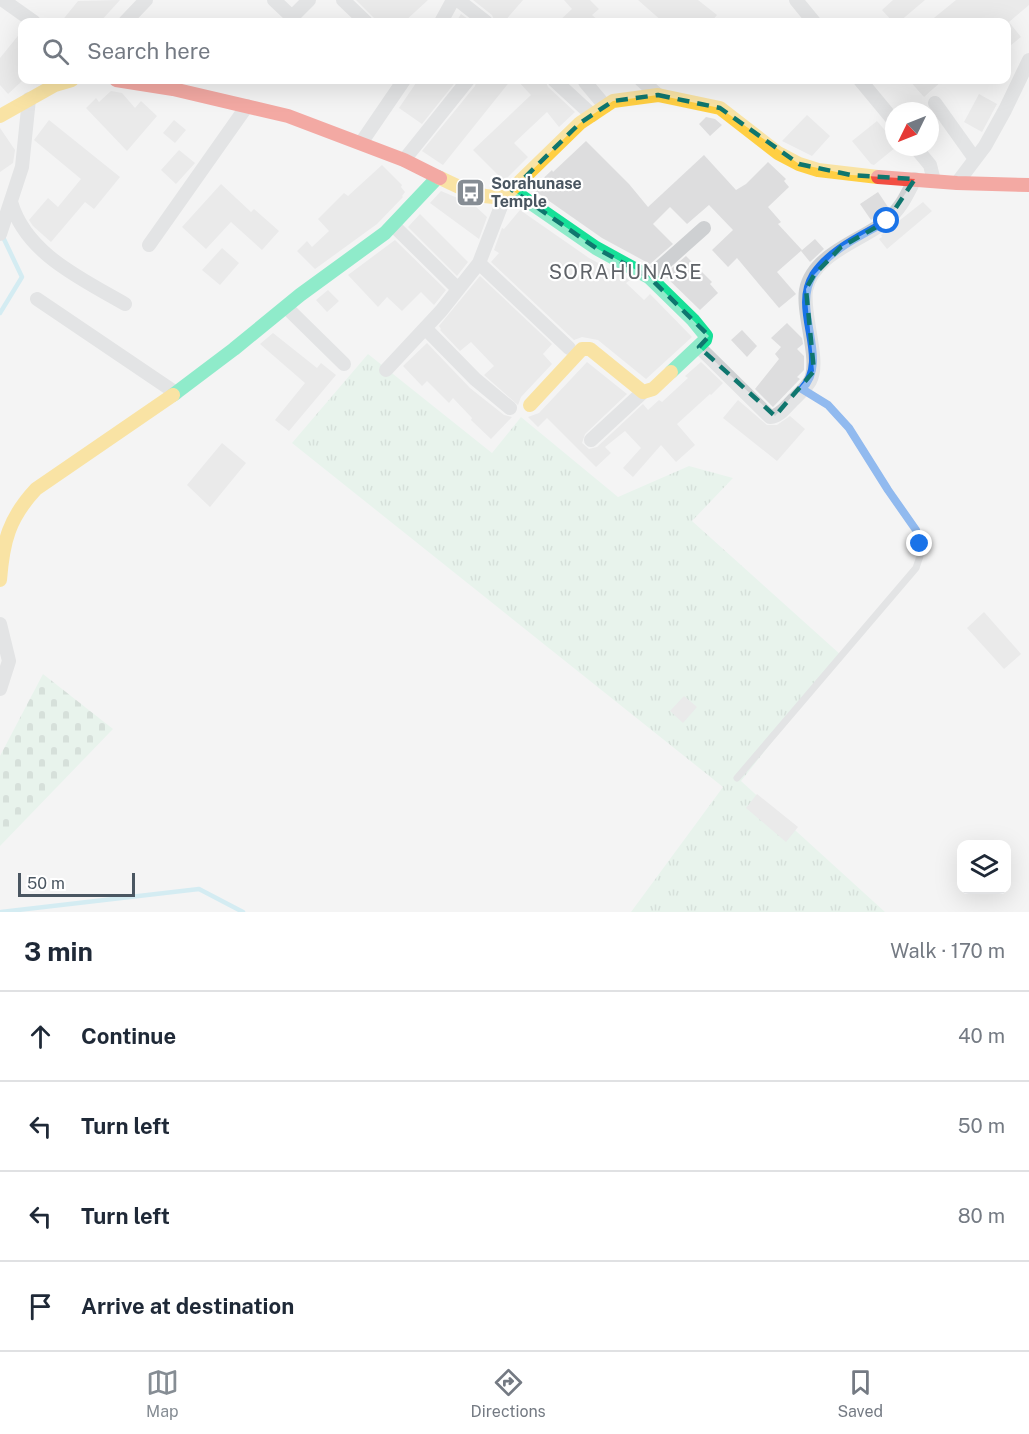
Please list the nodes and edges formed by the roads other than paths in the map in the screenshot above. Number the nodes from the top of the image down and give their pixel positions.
1 (3, 0) edge
2 (146, 0) edge
3 (274, 0) edge
4 (309, 0) edge
5 (343, 0) edge
6 (456, 0) edge
7 (796, 0) edge
8 (28, 18) edge
9 (129, 18) edge
10 (362, 18) edge
11 (444, 18) edge
12 (481, 18) edge
13 (811, 18) edge
14 (1029, 60) edge
15 (59, 84) edge
16 (141, 84) edge
17 (401, 84) edge
18 (465, 84) edge
19 (558, 84) edge
20 (587, 84) edge
21 (645, 84) edge
22 (863, 84) edge
23 (658, 96) junction
24 (29, 99) junction
25 (248, 106) junction
26 (605, 106) junction
27 (939, 109) edge
28 (885, 110) edge
29 (592, 115) junction
30 (0, 116) edge
31 (361, 143) junction
32 (922, 156) edge
33 (975, 159) junction
34 (404, 160) junction
35 (438, 177) junction
36 (915, 179) junction
37 (934, 181) junction
38 (957, 183) junction
39 (1029, 185) edge
40 (509, 193) junction
41 (10, 202) junction
42 (393, 225) junction
43 (2, 228) edge
44 (704, 228) dead end
45 (149, 245) dead end
46 (479, 263) junction
47 (650, 277) junction
48 (458, 289) junction
49 (37, 299) dead end
50 (126, 304) dead end
51 (286, 307) junction
52 (425, 328) junction
53 (699, 346) junction
54 (569, 348) dead end
55 (344, 364) dead end
56 (386, 370) dead end
57 (802, 389) junction
58 (644, 392) junction
59 (176, 393) junction
60 (530, 405) dead end
61 (510, 408) dead end
62 (591, 440) dead end
63 (0, 580) edge
64 (0, 624) edge
65 (0, 689) edge
66 (737, 778) dead end

1 - 8 street
2 - 9 street
3 - 4 street
5 - 10 street
6 - 11 street
6 - 12 street
7 - 13 street
14 - 33 street
15 - 24 street
16 - 25 street
17 - 31 street
18 - 34 street
19 - 29 street
20 - 26 street
21 - 23 street
22 - 28 street
23 - 26 street
23 - 36 street
24 - 30 street
24 - 41 street
25 - 31 street
25 - 45 street
26 - 29 street
27 - 33 street
29 - 40 street
31 - 34 street
32 - 37 street
33 - 38 street
34 - 35 street
35 - 40 street
35 - 42 street
36 - 37 street
36 - 57 street
37 - 38 street
38 - 39 street
40 - 46 street
40 - 47 street
41 - 43 street
41 - 50 street
42 - 48 street
42 - 51 street
44 - 47 street
46 - 48 street
46 - 54 street
47 - 53 street
48 - 52 street
49 - 59 street
51 - 55 street
51 - 59 street
52 - 56 street
52 - 61 street
53 - 57 street
53 - 58 street
57 - 66 lane
58 - 60 street
58 - 62 street
59 - 63 street
64 - 65 street

